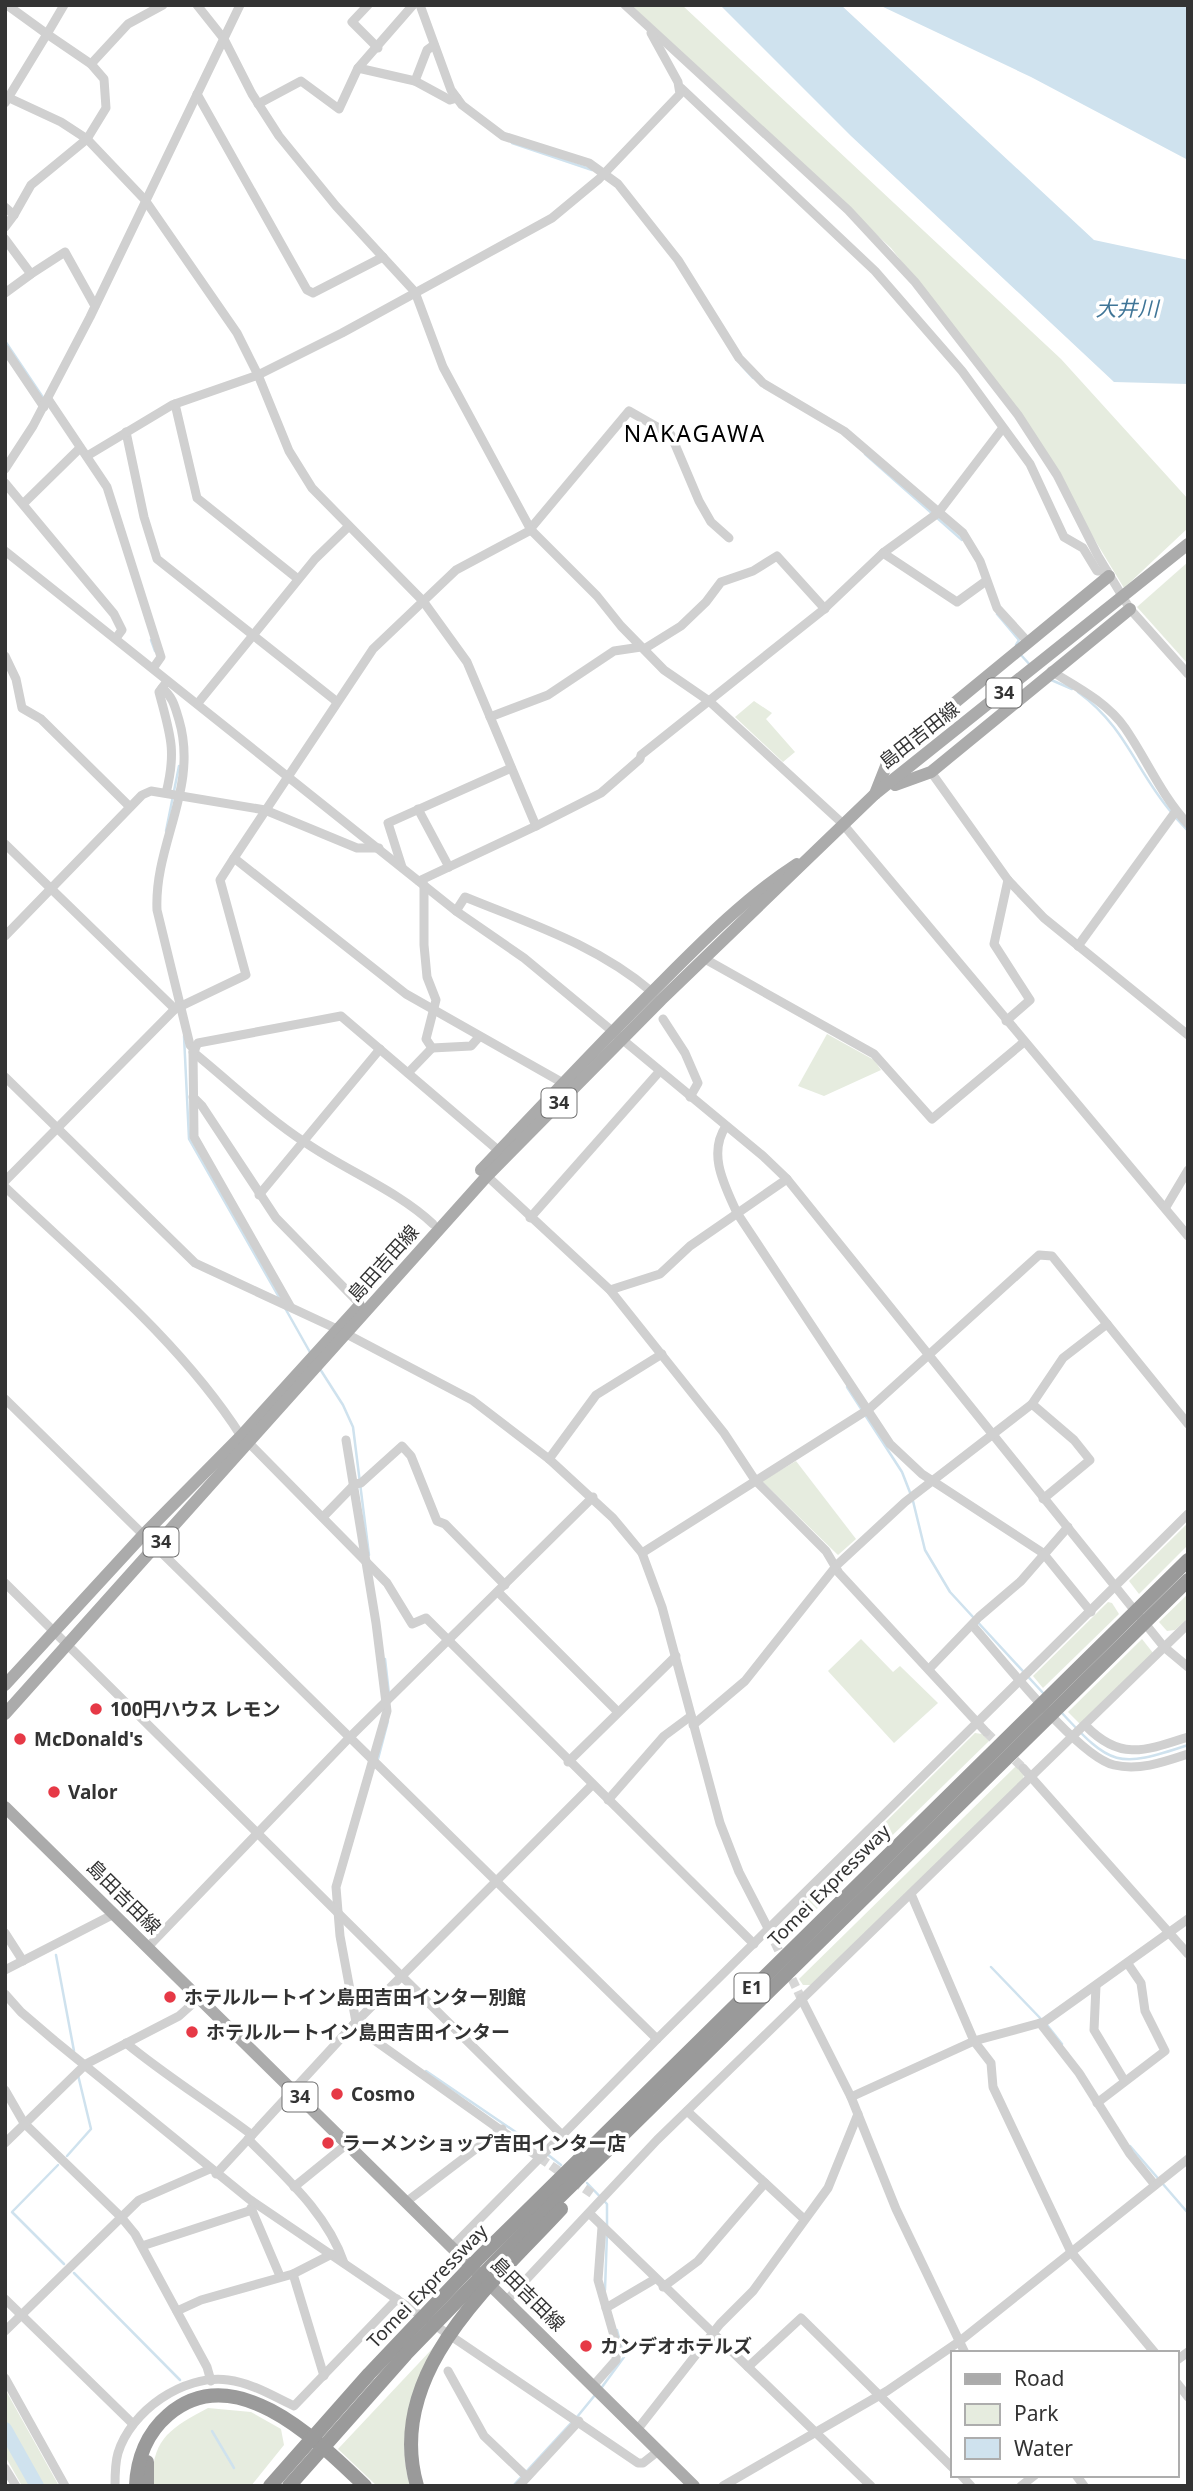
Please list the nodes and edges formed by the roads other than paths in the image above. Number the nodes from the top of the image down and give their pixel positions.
1 (7, 5) edge
2 (64, 5) edge
3 (163, 5) edge
4 (197, 5) edge
5 (240, 5) edge
6 (368, 5) edge
7 (625, 5) edge
8 (415, 6) edge
9 (646, 25) junction
10 (47, 34) junction
11 (224, 39) junction
12 (432, 47) junction
13 (378, 48) junction
14 (92, 64) junction
15 (358, 68) junction
16 (415, 81) junction
17 (681, 88) junction
18 (197, 94) junction
19 (6, 99) edge
20 (454, 99) junction
21 (258, 104) junction
22 (87, 139) junction
23 (603, 174) junction
24 (145, 200) junction
25 (5, 207) edge
26 (14, 215) junction
27 (5, 227) edge
28 (5, 239) edge
29 (383, 257) junction
30 (31, 274) junction
31 (415, 292) junction
32 (5, 293) edge
33 (95, 306) junction
34 (5, 349) edge
35 (258, 375) junction
36 (46, 403) junction
37 (175, 404) junction
38 (1002, 429) junction
39 (126, 432) junction
40 (80, 452) junction
41 (5, 469) edge
42 (5, 483) edge
43 (24, 503) junction
44 (935, 515) junction
45 (348, 527) junction
46 (531, 529) junction
47 (729, 538) dead end
48 (1188, 544) edge
49 (5, 551) edge
50 (883, 553) junction
51 (1108, 574) junction
52 (298, 579) junction
53 (984, 583) junction
54 (423, 601) junction
55 (825, 609) junction
56 (1130, 609) junction
57 (252, 636) junction
58 (116, 638) junction
59 (643, 648) junction
60 (1020, 648) junction
61 (5, 656) edge
62 (154, 667) junction
63 (1188, 674) edge
64 (1046, 676) junction
65 (165, 684) junction
66 (336, 701) junction
67 (709, 701) junction
68 (198, 703) junction
69 (490, 717) junction
70 (511, 768) junction
71 (931, 772) junction
72 (288, 776) junction
73 (167, 794) junction
74 (875, 794) junction
75 (179, 795) junction
76 (130, 807) junction
77 (418, 809) junction
78 (265, 810) junction
79 (1174, 815) junction
80 (842, 823) junction
81 (1188, 824) edge
82 (536, 826) junction
83 (5, 844) edge
84 (379, 848) junction
85 (808, 856) junction
86 (234, 858) junction
87 (402, 867) junction
88 (449, 867) junction
89 (1008, 880) junction
90 (422, 883) junction
91 (51, 889) junction
92 (456, 911) junction
93 (5, 936) edge
94 (1078, 946) junction
95 (705, 959) junction
96 (652, 992) junction
97 (178, 1008) junction
98 (434, 1011) junction
99 (663, 1019) dead end
100 (1006, 1021) junction
101 (616, 1035) junction
102 (1188, 1035) edge
103 (479, 1037) junction
104 (1024, 1042) junction
105 (432, 1048) junction
106 (380, 1049) junction
107 (194, 1051) junction
108 (659, 1072) junction
109 (408, 1073) junction
110 (5, 1077) edge
111 (563, 1083) junction
112 (193, 1097) junction
113 (690, 1097) junction
114 (726, 1126) junction
115 (57, 1128) junction
116 (303, 1142) junction
117 (499, 1151) junction
118 (1188, 1170) edge
119 (487, 1176) junction
120 (787, 1179) junction
121 (5, 1184) edge
122 (259, 1195) junction
123 (1166, 1207) junction
124 (737, 1213) junction
125 (530, 1218) junction
126 (433, 1224) junction
127 (1188, 1236) edge
128 (610, 1290) junction
129 (360, 1304) junction
130 (289, 1306) junction
131 (1107, 1324) junction
132 (341, 1331) junction
133 (662, 1354) junction
134 (928, 1357) junction
135 (5, 1398) edge
136 (1032, 1404) junction
137 (869, 1410) junction
138 (1188, 1424) edge
139 (993, 1437) junction
140 (245, 1439) junction
141 (346, 1440) dead end
142 (549, 1459) junction
143 (755, 1480) junction
144 (934, 1482) junction
145 (357, 1484) junction
146 (593, 1497) junction
147 (1043, 1499) junction
148 (1188, 1514) edge
149 (323, 1517) junction
150 (1068, 1527) junction
151 (144, 1534) junction
152 (157, 1547) junction
153 (642, 1553) junction
154 (1043, 1553) junction
155 (365, 1559) junction
156 (1188, 1560) edge
157 (837, 1565) junction
158 (1188, 1580) edge
159 (5, 1583) edge
160 (1117, 1587) junction
161 (502, 1588) junction
162 (1150, 1607) junction
163 (1091, 1612) junction
164 (974, 1622) junction
165 (1187, 1625) edge
166 (54, 1632) junction
167 (448, 1642) junction
168 (68, 1646) junction
169 (1164, 1647) junction
170 (676, 1656) junction
171 (1188, 1667) edge
172 (929, 1669) junction
173 (1023, 1680) junction
174 (5, 1685) edge
175 (386, 1702) junction
176 (618, 1712) junction
177 (5, 1714) edge
178 (692, 1720) junction
179 (978, 1723) junction
180 (1031, 1724) junction
181 (1084, 1727) junction
182 (986, 1732) tunnel mouth
183 (350, 1737) junction
184 (1074, 1737) junction
185 (1188, 1737) edge
186 (1188, 1754) edge
187 (376, 1762) junction
188 (568, 1762) junction
189 (1023, 1768) tunnel mouth
190 (1031, 1776) junction
191 (592, 1785) junction
192 (608, 1800) junction
193 (5, 1807) edge
194 (259, 1834) junction
195 (496, 1879) junction
196 (911, 1894) junction
197 (114, 1914) junction
198 (337, 1914) junction
199 (1188, 1919) edge
200 (769, 1930) junction
201 (1167, 1932) junction
202 (5, 1933) edge
203 (754, 1944) junction
204 (148, 1947) junction
205 (1188, 1954) edge
206 (23, 1961) junction
207 (1128, 1964) junction
208 (5, 1970) edge
209 (401, 1977) junction
210 (1096, 1986) junction
211 (5, 1994) edge
212 (199, 1998) junction
213 (802, 1998) junction
214 (1044, 2021) junction
215 (355, 2023) junction
216 (657, 2039) junction
217 (974, 2041) junction
218 (126, 2043) junction
219 (82, 2064) junction
220 (1124, 2081) junction
221 (5, 2090) edge
222 (294, 2092) junction
223 (850, 2097) junction
224 (1099, 2101) junction
225 (687, 2111) junction
226 (858, 2114) junction
227 (24, 2123) junction
228 (502, 2129) junction
229 (563, 2136) junction
230 (250, 2137) junction
231 (5, 2143) edge
232 (347, 2144) junction
233 (541, 2157) junction
234 (1188, 2160) edge
235 (213, 2172) junction
236 (765, 2183) junction
237 (1156, 2185) junction
238 (294, 2187) junction
239 (249, 2199) junction
240 (406, 2202) junction
241 (252, 2210) junction
242 (590, 2214) junction
243 (121, 2217) junction
244 (804, 2219) junction
245 (603, 2227) junction
246 (142, 2246) junction
247 (456, 2250) junction
248 (1071, 2252) junction
249 (332, 2254) junction
250 (344, 2263) junction
251 (490, 2267) junction
252 (293, 2274) junction
253 (280, 2276) junction
254 (654, 2278) junction
255 (663, 2287) junction
256 (5, 2299) edge
257 (397, 2299) junction
258 (507, 2300) junction
259 (409, 2307) junction
260 (609, 2307) junction
261 (177, 2311) junction
262 (22, 2315) junction
263 (425, 2324) junction
264 (5, 2331) edge
265 (714, 2334) junction
266 (960, 2341) junction
267 (964, 2351) edge
268 (1153, 2351) edge
269 (748, 2367) junction
270 (448, 2371) dead end
271 (324, 2376) junction
272 (5, 2378) edge
273 (211, 2381) junction
274 (594, 2387) junction
275 (878, 2396) junction
276 (576, 2419) junction
277 (133, 2424) junction
278 (327, 2424) junction
279 (636, 2430) junction
280 (817, 2433) junction
281 (657, 2452) junction
282 (301, 2453) junction
283 (951, 2466) edge
284 (5, 2468) edge
285 (524, 2474) junction
286 (16, 2486) edge
287 (65, 2486) edge
288 (115, 2486) edge
289 (136, 2486) edge
290 (147, 2486) edge
291 (260, 2486) edge
292 (271, 2486) edge
293 (289, 2486) edge
294 (355, 2486) edge
295 (365, 2486) edge
296 (417, 2486) edge
297 (519, 2486) edge
298 (694, 2486) edge
299 (723, 2486) edge
300 (871, 2486) edge

1 - 10 street
2 - 10 street
3 - 14 street
4 - 11 street
5 - 11 street
6 - 13 street
7 - 9 street
8 - 12 street
8 - 13 street
9 - 17 street
9 - 51 street
10 - 14 street
10 - 19 street
11 - 18 street
11 - 21 street
12 - 16 street
12 - 20 street
13 - 15 street
14 - 22 street
15 - 16 street
15 - 21 street
16 - 20 street
17 - 23 street
17 - 38 street
18 - 24 street
18 - 29 street
19 - 22 street
20 - 23 street
21 - 29 street
22 - 24 street
22 - 26 street
23 - 31 street
23 - 44 street
24 - 33 street
24 - 35 street
25 - 26 street
26 - 27 street
28 - 30 street
29 - 31 street
30 - 32 street
30 - 33 street
31 - 35 street
31 - 46 street
33 - 36 street
34 - 36 street
35 - 37 street
35 - 45 street
36 - 40 street
36 - 41 street
37 - 39 street
37 - 52 street
38 - 44 street
38 - 51 street
39 - 40 street
39 - 57 street
40 - 43 street
40 - 62 street
42 - 43 street
43 - 58 street
44 - 50 street
44 - 53 street
45 - 52 street
45 - 54 street
46 - 47 street
46 - 54 street
46 - 59 street
48 - 74 main road, 島田吉田線 / 34
49 - 58 street
50 - 53 street
50 - 55 street
51 - 56 street
51 - 60 main road
52 - 57 street
53 - 60 street
54 - 66 street
54 - 69 street
55 - 59 street
55 - 67 street
56 - 63 street
56 - 64 main road
57 - 66 street
57 - 68 street
58 - 62 street
59 - 67 street
59 - 69 street
60 - 64 main road
60 - 74 main road
61 - 76 street
62 - 65 street
64 - 71 main road
64 - 79 street
65 - 68 street
65 - 73 street
65 - 75 street
66 - 72 street
67 - 80 street
67 - 82 street
68 - 72 street
69 - 70 street
70 - 77 street
70 - 82 street
71 - 74 main road
71 - 89 street
72 - 78 street
72 - 84 street
73 - 75 street
73 - 76 street
74 - 80 main road, 島田吉田線 / 34
75 - 78 street
75 - 97 street
76 - 91 street
77 - 87 street
77 - 88 street
78 - 84 street
78 - 86 street
79 - 81 street
79 - 94 street
80 - 85 main road, 島田吉田線 / 34
80 - 100 street
82 - 88 street
83 - 91 street
84 - 87 street
85 - 95 main road, 島田吉田線 / 34
85 - 96 main road, 島田吉田線 / 34
86 - 97 street
86 - 98 street
87 - 90 street
88 - 90 street
89 - 94 street
89 - 100 street
90 - 92 street
90 - 98 street
91 - 93 street
91 - 97 street
92 - 96 street
92 - 101 street
94 - 102 street
95 - 101 main road, 島田吉田線 / 34
95 - 104 street
96 - 101 main road, 島田吉田線 / 34
97 - 107 street
97 - 115 street
98 - 103 street
98 - 105 street
99 - 113 street
100 - 104 street
101 - 108 street
101 - 111 main road, 島田吉田線 / 34
101 - 119 main road, 島田吉田線 / 34
103 - 105 street
103 - 111 street
104 - 123 street
105 - 109 street
106 - 107 street
106 - 109 street
106 - 116 street
107 - 112 street
107 - 116 street
108 - 113 street
108 - 125 street
109 - 117 street
110 - 115 street
111 - 117 main road, 島田吉田線 / 34
112 - 122 street
112 - 130 street
113 - 114 street
114 - 120 street
114 - 124 street
115 - 121 street
115 - 130 street
116 - 122 street
116 - 126 street
117 - 126 main road, 島田吉田線 / 34
118 - 123 street
119 - 125 street
119 - 132 main road, 島田吉田線 / 34
120 - 124 street
120 - 134 street
121 - 140 street
122 - 129 street
123 - 127 street
124 - 128 street
124 - 137 street
125 - 128 street
126 - 129 main road, 島田吉田線 / 34
128 - 133 street
129 - 132 main road, 島田吉田線 / 34
130 - 132 street
131 - 134 street
131 - 136 street
131 - 138 street
132 - 140 main road, 島田吉田線 / 34
132 - 142 street
133 - 142 street
133 - 143 street
134 - 137 street
134 - 139 street
135 - 151 street
136 - 139 street
136 - 147 street
137 - 143 street
137 - 144 street
139 - 144 street
139 - 147 street
140 - 149 street
140 - 151 main road, 島田吉田線 / 34
140 - 152 main road, 島田吉田線 / 34
141 - 145 street
142 - 146 street
143 - 153 street
143 - 157 street
144 - 154 street
144 - 157 street
145 - 149 street
145 - 155 street
145 - 161 street
146 - 153 street
146 - 161 street
147 - 150 street
148 - 160 street
149 - 155 street
150 - 154 street
150 - 160 street
151 - 152 street
151 - 166 main road, 島田吉田線 / 34
152 - 168 main road, 島田吉田線 / 34
152 - 183 street
153 - 170 street
154 - 163 street
154 - 164 street
155 - 167 street
155 - 175 street
156 - 162 highway, Tomei Expressway / E1
157 - 172 street
157 - 178 street
158 - 162 highway, Tomei Expressway / E1
159 - 166 street
160 - 163 street
160 - 169 street
161 - 167 street
161 - 176 street
162 - 180 highway, Tomei Expressway / E1
163 - 173 street
164 - 172 street
164 - 173 street
165 - 169 street
166 - 168 street
166 - 174 main road, 島田吉田線 / 34
167 - 175 street
167 - 188 street
168 - 177 main road, 島田吉田線 / 34
168 - 194 street
169 - 171 street
169 - 181 street
170 - 176 street
170 - 178 street
172 - 179 street
173 - 179 street
173 - 184 street
175 - 183 street
175 - 187 street
176 - 188 street
178 - 192 street
178 - 200 street
179 - 182 street
179 - 200 street
180 - 251 highway, Tomei Expressway / E1
180 - 251 highway, Tomei Expressway / E1
181 - 184 street
181 - 185 street
183 - 187 street
183 - 194 street
184 - 186 street
184 - 190 street
187 - 195 street
187 - 198 street
188 - 191 street
189 - 190 street
190 - 196 street
190 - 201 street
191 - 192 street
191 - 195 street
192 - 203 street
193 - 197 main road, 島田吉田線 / 34
194 - 198 street
194 - 204 street
195 - 209 street
195 - 216 street
196 - 213 street
196 - 217 street
197 - 204 main road, 島田吉田線 / 34
197 - 206 street
198 - 209 street
198 - 215 street
199 - 201 street
200 - 203 street
201 - 205 street
201 - 207 street
202 - 206 street
203 - 216 street
204 - 212 main road, 島田吉田線 / 34
206 - 208 street
207 - 210 street
207 - 220 street
209 - 215 street
209 - 229 street
210 - 214 street
210 - 220 street
211 - 219 street
212 - 218 street
212 - 222 main road, 島田吉田線 / 34
213 - 223 street
213 - 225 street
214 - 217 street
214 - 224 street
215 - 222 street
215 - 228 street
216 - 229 street
217 - 223 street
217 - 248 street
218 - 219 street
218 - 230 street
219 - 227 street
219 - 235 street
220 - 224 street
221 - 227 street
222 - 230 street
222 - 232 main road, 島田吉田線 / 34
223 - 226 street
224 - 237 street
225 - 236 street
225 - 242 street
226 - 244 street
226 - 266 street
227 - 231 street
227 - 243 street
228 - 233 street
228 - 240 street
229 - 233 street
230 - 235 street
230 - 238 street
232 - 238 street
232 - 240 main road, 島田吉田線 / 34
233 - 247 street
234 - 237 street
235 - 239 street
235 - 243 street
236 - 244 street
236 - 255 street
237 - 248 street
238 - 250 street
239 - 241 street
239 - 249 street
240 - 247 main road, 島田吉田線 / 34
241 - 246 street
241 - 253 street
242 - 245 street
242 - 258 street
243 - 246 street
243 - 262 street
244 - 265 street
245 - 254 street
245 - 260 street
246 - 261 street
247 - 258 main road, 島田吉田線 / 34
247 - 259 street
248 - 266 street
248 - 268 street
249 - 250 street
249 - 252 street
250 - 257 street
251 - 263 highway, Tomei Expressway / E1
251 - 296 highway
252 - 253 street
252 - 271 street
253 - 261 street
254 - 255 street
254 - 260 street
255 - 265 street
256 - 262 street
257 - 259 street
257 - 271 street
258 - 274 main road, 島田吉田線 / 34
259 - 276 street
260 - 274 street
261 - 273 street
262 - 264 street
262 - 277 street
263 - 278 highway, Tomei Expressway / E1
263 - 278 highway, Tomei Expressway / E1
265 - 269 street
265 - 279 street
266 - 267 street
266 - 275 street
269 - 275 street
269 - 280 street
270 - 285 street
271 - 273 street
272 - 287 street
273 - 277 street
274 - 279 main road, 島田吉田線 / 34
275 - 280 street
275 - 283 street
276 - 281 street
276 - 285 street
277 - 288 street
278 - 282 highway, Tomei Expressway / E1
278 - 282 highway
279 - 281 main road, 島田吉田線 / 34
280 - 299 street
280 - 300 street
281 - 298 main road, 島田吉田線 / 34
282 - 291 highway
282 - 292 highway, Tomei Expressway / E1
282 - 293 highway, Tomei Expressway / E1
284 - 286 street
285 - 297 street
289 - 295 highway
290 - 294 highway

